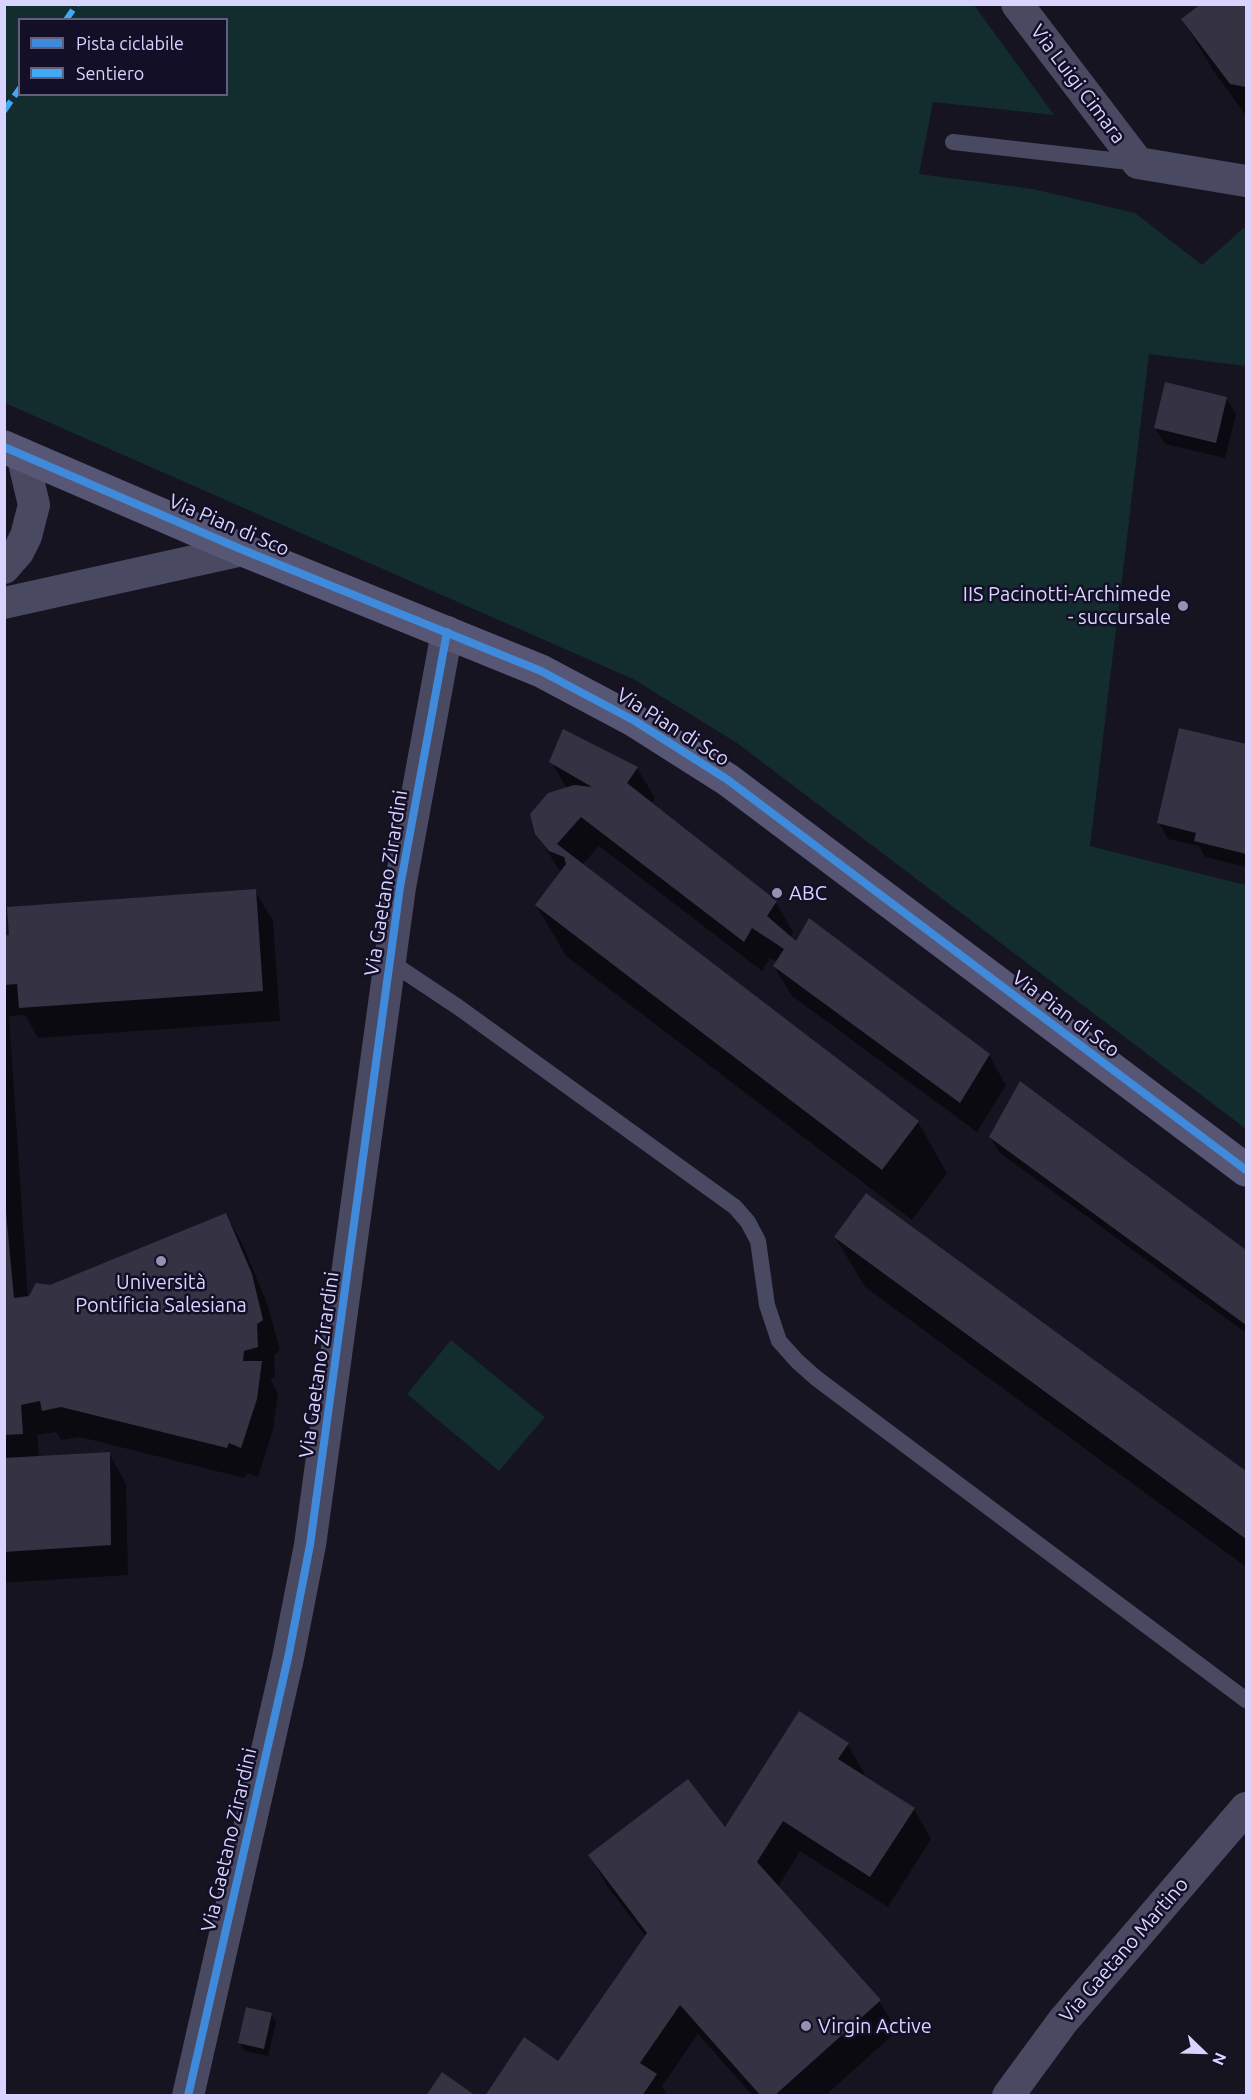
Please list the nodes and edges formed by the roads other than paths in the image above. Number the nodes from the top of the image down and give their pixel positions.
1 (1017, 4) edge
2 (953, 142) dead end
3 (1138, 163) junction
4 (1246, 180) edge
5 (13, 450) edge
6 (243, 549) junction
7 (4, 567) edge
8 (4, 603) edge
9 (447, 632) junction
10 (389, 961) junction
11 (1246, 1170) edge
12 (1246, 1700) edge
13 (1246, 1808) edge
14 (188, 2096) edge
15 (1008, 2096) edge

1 - 3 street, Via Luigi Cimara
2 - 3 lane
3 - 4 street
5 - 6 street, Via Pian di Sco
5 - 7 street
6 - 8 street
6 - 9 street, Via Pian di Sco
9 - 10 street, Via Gaetano Zirardini
9 - 11 street, Via Pian di Sco
10 - 12 lane
10 - 14 street, Via Gaetano Zirardini
13 - 15 street, Via Gaetano Martino

